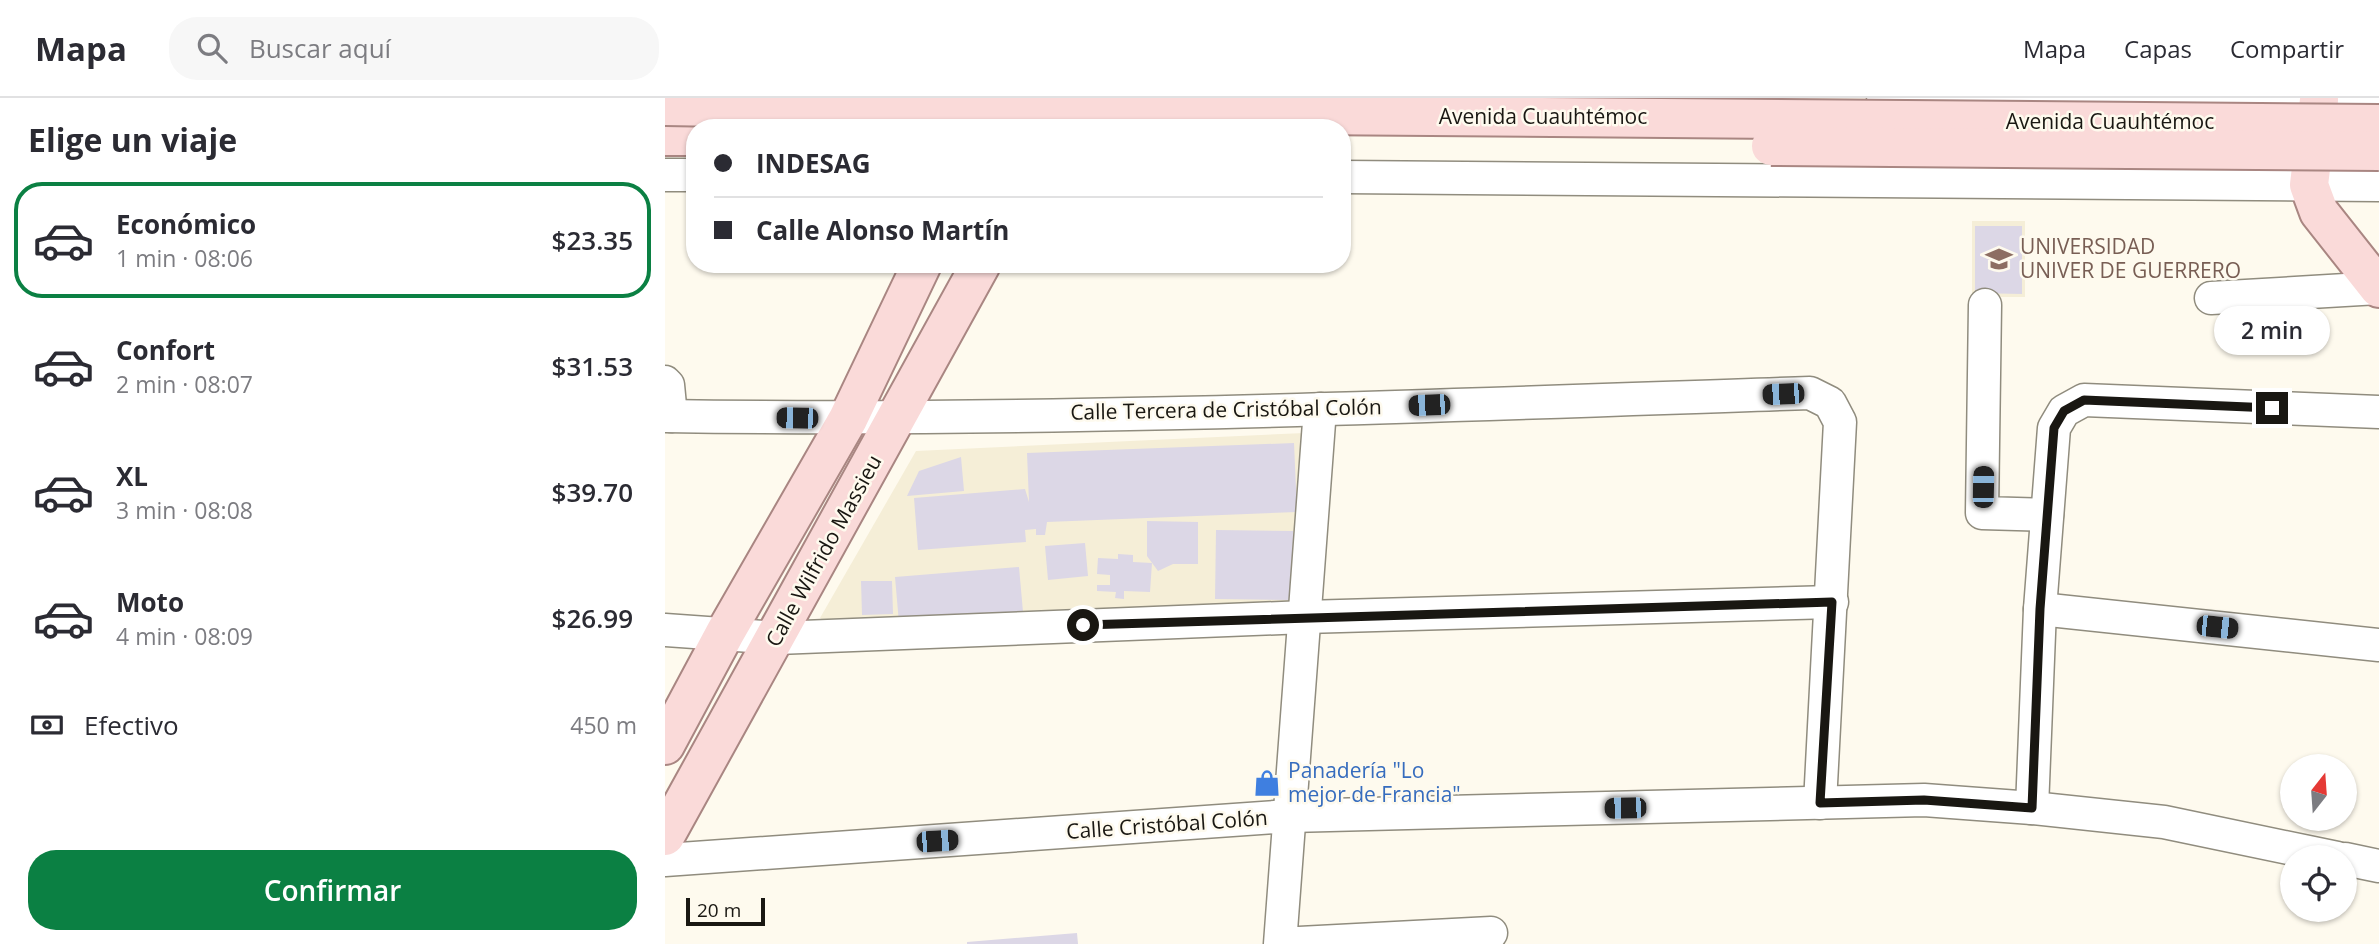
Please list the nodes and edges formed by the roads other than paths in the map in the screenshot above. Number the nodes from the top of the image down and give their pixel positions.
1 (974, 98) edge
2 (1033, 98) edge
3 (1157, 98) edge
4 (1286, 99) edge
5 (2319, 99) edge
6 (2379, 99) edge
7 (1453, 100) edge
8 (1502, 100) edge
9 (665, 106) edge
10 (969, 119) edge
11 (1029, 119) edge
12 (2379, 124) edge
13 (665, 136) edge
14 (686, 136) edge
15 (1351, 142) edge
16 (2379, 152) edge
17 (665, 175) edge
18 (686, 175) edge
19 (1351, 177) edge
20 (2309, 185) junction
21 (2379, 185) edge
22 (918, 273) edge
23 (976, 273) edge
24 (2379, 288) edge
25 (2211, 298) dead end
26 (1985, 305) dead end
27 (665, 382) edge
28 (1320, 409) junction
29 (2379, 412) edge
30 (668, 416) edge
31 (897, 417) junction
32 (848, 419) junction
33 (2047, 515) junction
34 (1832, 602) junction
35 (2040, 609) junction
36 (1305, 617) junction
37 (665, 630) edge
38 (725, 633) junction
39 (777, 638) junction
40 (2379, 645) edge
41 (665, 746) edge
42 (1820, 803) junction
43 (2032, 808) junction
44 (1290, 816) junction
45 (665, 836) edge
46 (2280, 846) edge
47 (665, 860) edge
48 (2357, 861) edge
49 (2379, 866) edge
50 (1491, 933) dead end
51 (1280, 944) edge

1 - 10 main road
2 - 11 main road
3 - 4 street
4 - 7 street
5 - 6 street
5 - 8 street
5 - 20 main road
7 - 8 street
9 - 12 main road, Avenida Cuauhtémoc, bridge
13 - 14 main road
15 - 16 main road, Avenida Cuauhtémoc, bridge
17 - 18 street
19 - 20 street
20 - 21 street
20 - 24 main road
22 - 32 main road, Calle Wilfrido Massieu
23 - 31 main road, Calle Wilfrido Massieu
24 - 25 street
26 - 33 street
27 - 30 street
28 - 31 street, Calle Tercera de Cristóbal Colón
28 - 34 street, Calle Tercera de Cristóbal Colón
28 - 36 street
29 - 33 street
30 - 32 street, Calle Tercera de Cristóbal Colón
31 - 32 street, Calle Tercera de Cristóbal Colón
31 - 39 main road, Calle Wilfrido Massieu
32 - 38 main road, Calle Wilfrido Massieu
33 - 35 street
34 - 36 street
34 - 42 street, Calle Tercera de Cristóbal Colón
35 - 40 street
35 - 43 street
36 - 39 street
36 - 44 street
37 - 38 street
38 - 39 street
38 - 41 main road, Calle Wilfrido Massieu
39 - 45 main road, Calle Wilfrido Massieu
42 - 43 street, Calle Cristóbal Colón
42 - 44 street, Calle Cristóbal Colón
43 - 46 street, Calle Cristóbal Colón
44 - 47 street, Calle Cristóbal Colón
44 - 51 street
48 - 49 street
50 - 51 street

